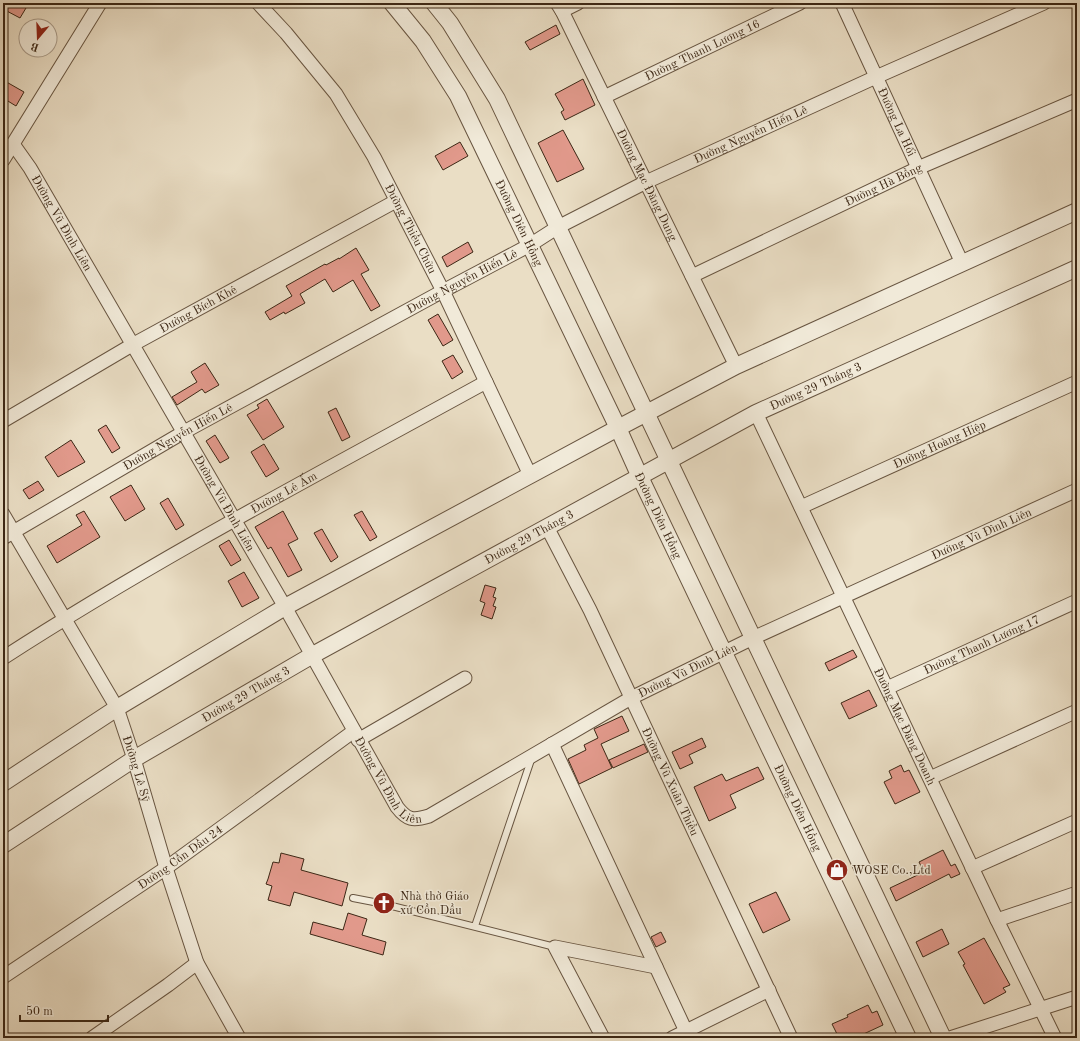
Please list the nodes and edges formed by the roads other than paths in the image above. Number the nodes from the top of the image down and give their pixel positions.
1 (100, 3) edge
2 (258, 3) edge
3 (392, 3) edge
4 (434, 3) edge
5 (578, 3) edge
6 (800, 3) edge
7 (842, 3) edge
8 (1044, 3) edge
9 (560, 7) edge
10 (876, 77) junction
11 (604, 97) junction
12 (1077, 100) edge
13 (13, 144) junction
14 (3, 160) edge
15 (918, 168) junction
16 (646, 182) junction
17 (396, 201) junction
18 (1077, 211) edge
19 (558, 227) junction
20 (530, 245) junction
21 (962, 264) junction
22 (1077, 268) edge
23 (692, 276) junction
24 (443, 291) junction
25 (132, 345) junction
26 (736, 366) junction
27 (486, 382) junction
28 (1077, 382) edge
29 (646, 413) junction
30 (756, 413) junction
31 (3, 421) edge
32 (618, 428) junction
33 (184, 432) junction
34 (669, 461) junction
35 (530, 475) junction
36 (640, 477) junction
37 (1077, 490) edge
38 (801, 507) junction
39 (3, 514) edge
40 (234, 520) junction
41 (547, 527) junction
42 (8, 535) edge
43 (843, 596) junction
44 (1077, 602) edge
45 (285, 607) junction
46 (64, 618) junction
47 (753, 638) junction
48 (724, 652) junction
49 (311, 656) junction
50 (3, 658) edge
51 (465, 678) dead end
52 (887, 688) junction
53 (631, 698) junction
54 (117, 708) junction
55 (1077, 711) edge
56 (356, 735) junction
57 (552, 744) junction
58 (533, 755) junction
59 (134, 758) junction
60 (930, 778) junction
61 (3, 783) edge
62 (1077, 821) edge
63 (3, 845) edge
64 (166, 868) junction
65 (972, 868) junction
66 (1077, 893) edge
67 (353, 898) dead end
68 (997, 920) junction
69 (475, 926) junction
70 (555, 947) junction
71 (197, 963) junction
72 (656, 967) junction
73 (3, 977) edge
74 (769, 990) junction
75 (1077, 997) edge
76 (1041, 1009) junction
77 (687, 1031) junction
78 (92, 1038) edge
79 (239, 1038) edge
80 (603, 1038) edge
81 (672, 1038) edge
82 (791, 1038) edge
83 (908, 1038) edge
84 (943, 1038) edge
85 (950, 1038) edge
86 (1055, 1038) edge

1 - 13 street
2 - 17 street, Đường Thiều Chửu
3 - 20 street, Đường Diên Hồng
4 - 19 street
5 - 9 street
6 - 11 street, Đường Thanh Lương 16
7 - 10 street, Đường La Hối
8 - 10 street, Đường Nguyễn Hiến Lê
9 - 11 street, Đường Mạc Đăng Dung
10 - 15 street, Đường La Hối
10 - 16 street, Đường Nguyễn Hiến Lê
11 - 16 street, Đường Mạc Đăng Dung
12 - 15 street, Đường Hà Bồng
13 - 14 street
13 - 25 street, Đường Vũ Đình Liên
15 - 21 street, Đường La Hối
15 - 23 street, Đường Hà Bồng
16 - 19 street, Đường Nguyễn Hiến Lê
16 - 23 street, Đường Mạc Đăng Dung
17 - 24 street, Đường Thiều Chửu
17 - 25 street, Đường Bích Khê
18 - 21 street
19 - 20 street, Đường Nguyễn Hiến Lê
19 - 29 street
20 - 24 street, Đường Nguyễn Hiến Lê
20 - 32 street, Đường Diên Hồng
21 - 26 street
22 - 30 street, Đường 29 Tháng 3
23 - 26 street, Đường Mạc Đăng Dung
24 - 27 street, Đường Thiều Chửu
24 - 33 street, Đường Nguyễn Hiến Lê
25 - 31 street, Đường Bích Khê
25 - 33 street, Đường Vũ Đình Liên
26 - 29 street
27 - 35 street, Đường Thiều Chửu
27 - 40 street, Đường Lê Ấm
28 - 38 street, Đường Hoàng Hiệp
29 - 32 street
29 - 34 street
30 - 34 street, Đường 29 Tháng 3
30 - 38 street, Đường Mạc Đăng Doanh
32 - 35 street
32 - 36 street, Đường Diên Hồng
33 - 40 street, Đường Vũ Đình Liên
33 - 42 street, Đường Nguyễn Hiến Lê
34 - 36 street, Đường 29 Tháng 3
34 - 47 street
35 - 45 street
36 - 41 street, Đường 29 Tháng 3
36 - 48 street, Đường Diên Hồng
37 - 43 street, Đường Vũ Đình Liên
38 - 43 street, Đường Mạc Đăng Doanh
39 - 42 street, Đường Lê Sỹ
40 - 45 street, Đường Vũ Đình Liên
40 - 46 street, Đường Lê Ấm
41 - 49 street, Đường 29 Tháng 3
41 - 53 street, Đường Vũ Xuân Thiều
42 - 46 street, Đường Lê Sỹ
43 - 47 street, Đường Vũ Đình Liên
43 - 52 street, Đường Mạc Đăng Doanh
44 - 52 street, Đường Thanh Lương 17
45 - 49 street, Đường Vũ Đình Liên
45 - 54 street
46 - 50 street, Đường Lê Ấm
46 - 54 street, Đường Lê Sỹ
47 - 48 street, Đường Vũ Đình Liên
47 - 84 street
48 - 53 street, Đường Vũ Đình Liên
48 - 83 street, Đường Diên Hồng
49 - 56 street, Đường Vũ Đình Liên
49 - 59 street, Đường 29 Tháng 3
51 - 56 street, Đường Cồn Dầu 24
52 - 60 street, Đường Mạc Đăng Doanh
53 - 57 street, Đường Vũ Đình Liên
53 - 74 street, Đường Vũ Xuân Thiều
54 - 59 street, Đường Lê Sỹ
54 - 61 street
55 - 60 street
56 - 58 street, Đường Vũ Đình Liên
56 - 64 street, Đường Cồn Dầu 24
57 - 58 street, Đường Vũ Đình Liên
57 - 72 street
58 - 69 lane
59 - 63 street, Đường 29 Tháng 3
59 - 64 street, Đường Lê Sỹ
60 - 65 street, Đường Mạc Đăng Doanh
62 - 65 street
64 - 71 street, Đường Lê Sỹ
64 - 73 street, Đường Cồn Dầu 24
65 - 68 street, Đường Mạc Đăng Doanh
66 - 68 street
67 - 69 lane
68 - 76 street, Đường Mạc Đăng Doanh
69 - 70 lane
70 - 72 street
70 - 80 street
71 - 78 street
71 - 79 street, Đường Lê Sỹ
72 - 77 street
74 - 77 street
74 - 82 street, Đường Vũ Xuân Thiều
75 - 76 street
76 - 85 street
76 - 86 street, Đường Mạc Đăng Doanh
77 - 81 street

